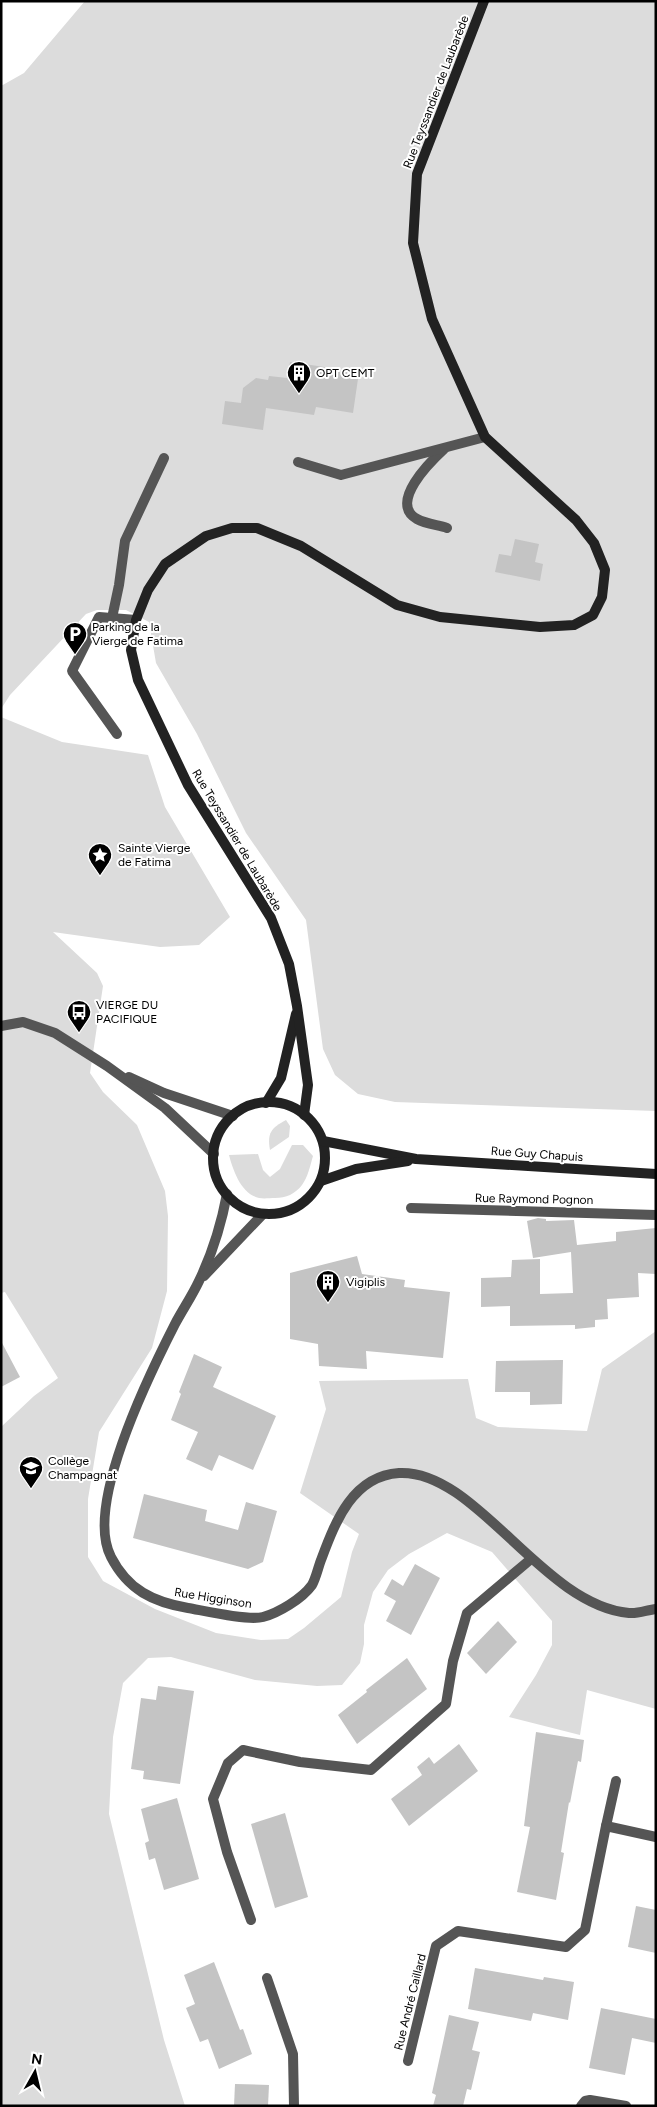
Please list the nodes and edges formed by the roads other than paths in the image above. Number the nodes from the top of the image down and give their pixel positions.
1 (484, 1) edge
2 (485, 437) junction
3 (444, 448) junction
4 (164, 458) dead end
5 (298, 462) dead end
6 (447, 528) dead end
7 (112, 618) junction
8 (136, 620) junction
9 (117, 734) dead end
10 (298, 1006) junction
11 (1, 1026) edge
12 (106, 1066) junction
13 (266, 1103) junction
14 (304, 1115) junction
15 (233, 1116) junction
16 (323, 1141) junction
17 (214, 1154) junction
18 (416, 1159) junction
19 (656, 1174) edge
20 (320, 1181) junction
21 (227, 1194) junction
22 (411, 1208) dead end
23 (263, 1214) junction
24 (656, 1215) edge
25 (198, 1283) junction
26 (531, 1559) junction
27 (656, 1609) edge
28 (616, 1782) dead end
29 (606, 1826) junction
30 (656, 1837) edge
31 (251, 1920) dead end
32 (267, 1978) dead end
33 (408, 2060) dead end
34 (294, 2106) edge
35 (581, 2106) edge
36 (626, 2106) edge

1 - 2 main road, Rue Teyssandier de Laubarède
2 - 3 street
2 - 8 main road, Rue Teyssandier de Laubarède
3 - 5 street
3 - 6 street
4 - 7 street
7 - 8 street
7 - 9 street
8 - 10 main road, Rue Teyssandier de Laubarède
10 - 13 main road, Rue Teyssandier de Laubarède
10 - 14 main road, Rue Teyssandier de Laubarède
11 - 12 street
12 - 15 street
12 - 17 street
13 - 14 main road
13 - 15 main road
14 - 16 main road
15 - 17 main road
16 - 18 main road, Rue Guy Chapuis
16 - 20 main road
17 - 21 main road
18 - 19 main road, Rue Guy Chapuis
18 - 20 main road, Rue Guy Chapuis
20 - 23 main road
21 - 23 main road
21 - 25 street, Rue Higginson
22 - 24 street, Rue Raymond Pognon
23 - 25 street, Rue Higginson
25 - 26 street, Rue Higginson
26 - 27 street, Rue Higginson
26 - 31 street
28 - 29 street, Rue André Caillard
29 - 30 street
29 - 33 street, Rue André Caillard
32 - 34 street
35 - 36 street

